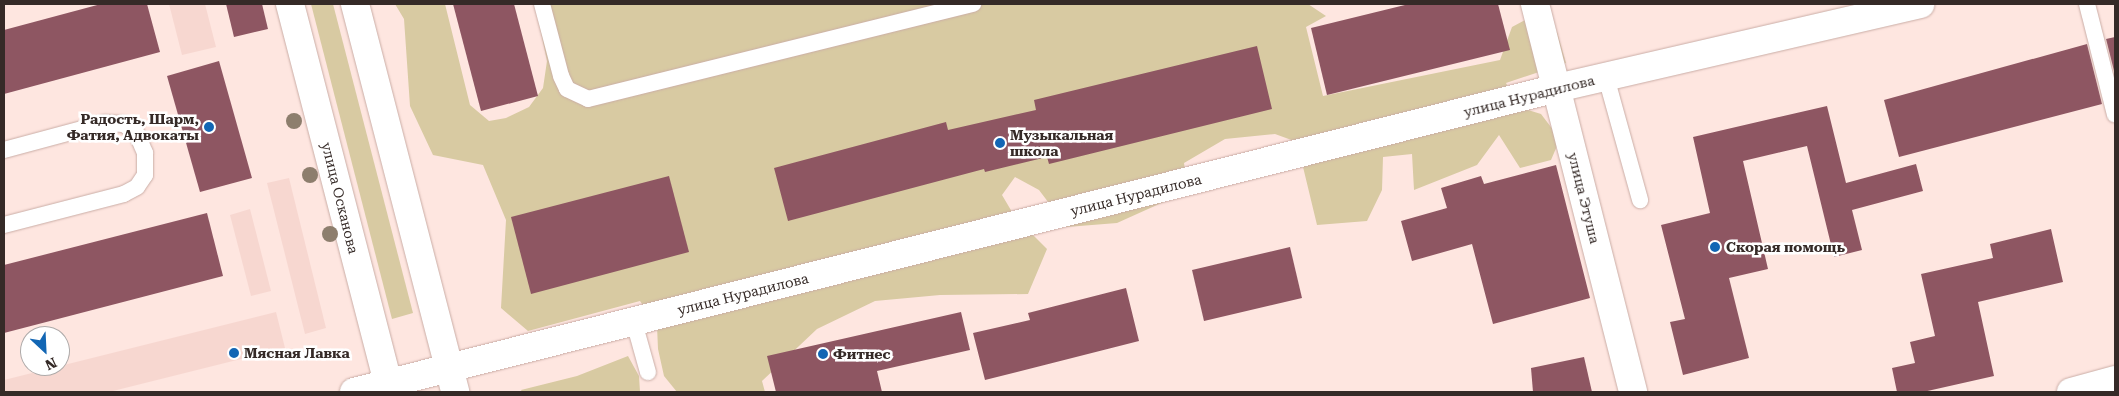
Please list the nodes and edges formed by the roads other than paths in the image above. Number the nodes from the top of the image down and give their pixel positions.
1 (290, 4) edge
2 (355, 4) edge
3 (542, 4) edge
4 (973, 4) edge
5 (1535, 4) edge
6 (2086, 4) edge
7 (1908, 5) edge
8 (1606, 77) junction
9 (1557, 88) junction
10 (2115, 115) edge
11 (4, 150) edge
12 (1640, 200) dead end
13 (4, 225) edge
14 (634, 322) junction
15 (648, 372) dead end
16 (452, 380) edge
17 (2115, 380) edge
18 (389, 388) edge
19 (354, 392) edge
20 (1633, 392) edge
21 (2071, 392) edge

1 - 18 street, улица Осканова
2 - 16 street
3 - 4 lane
5 - 9 street, улица Этуша
6 - 10 lane
7 - 8 street, улица Нурадилова
8 - 9 street, улица Нурадилова
8 - 12 lane
9 - 14 street, улица Нурадилова
9 - 20 street, улица Этуша
11 - 13 lane
14 - 15 lane
14 - 16 street, улица Нурадилова
16 - 18 street, улица Нурадилова
17 - 21 street
18 - 19 street, улица Нурадилова

